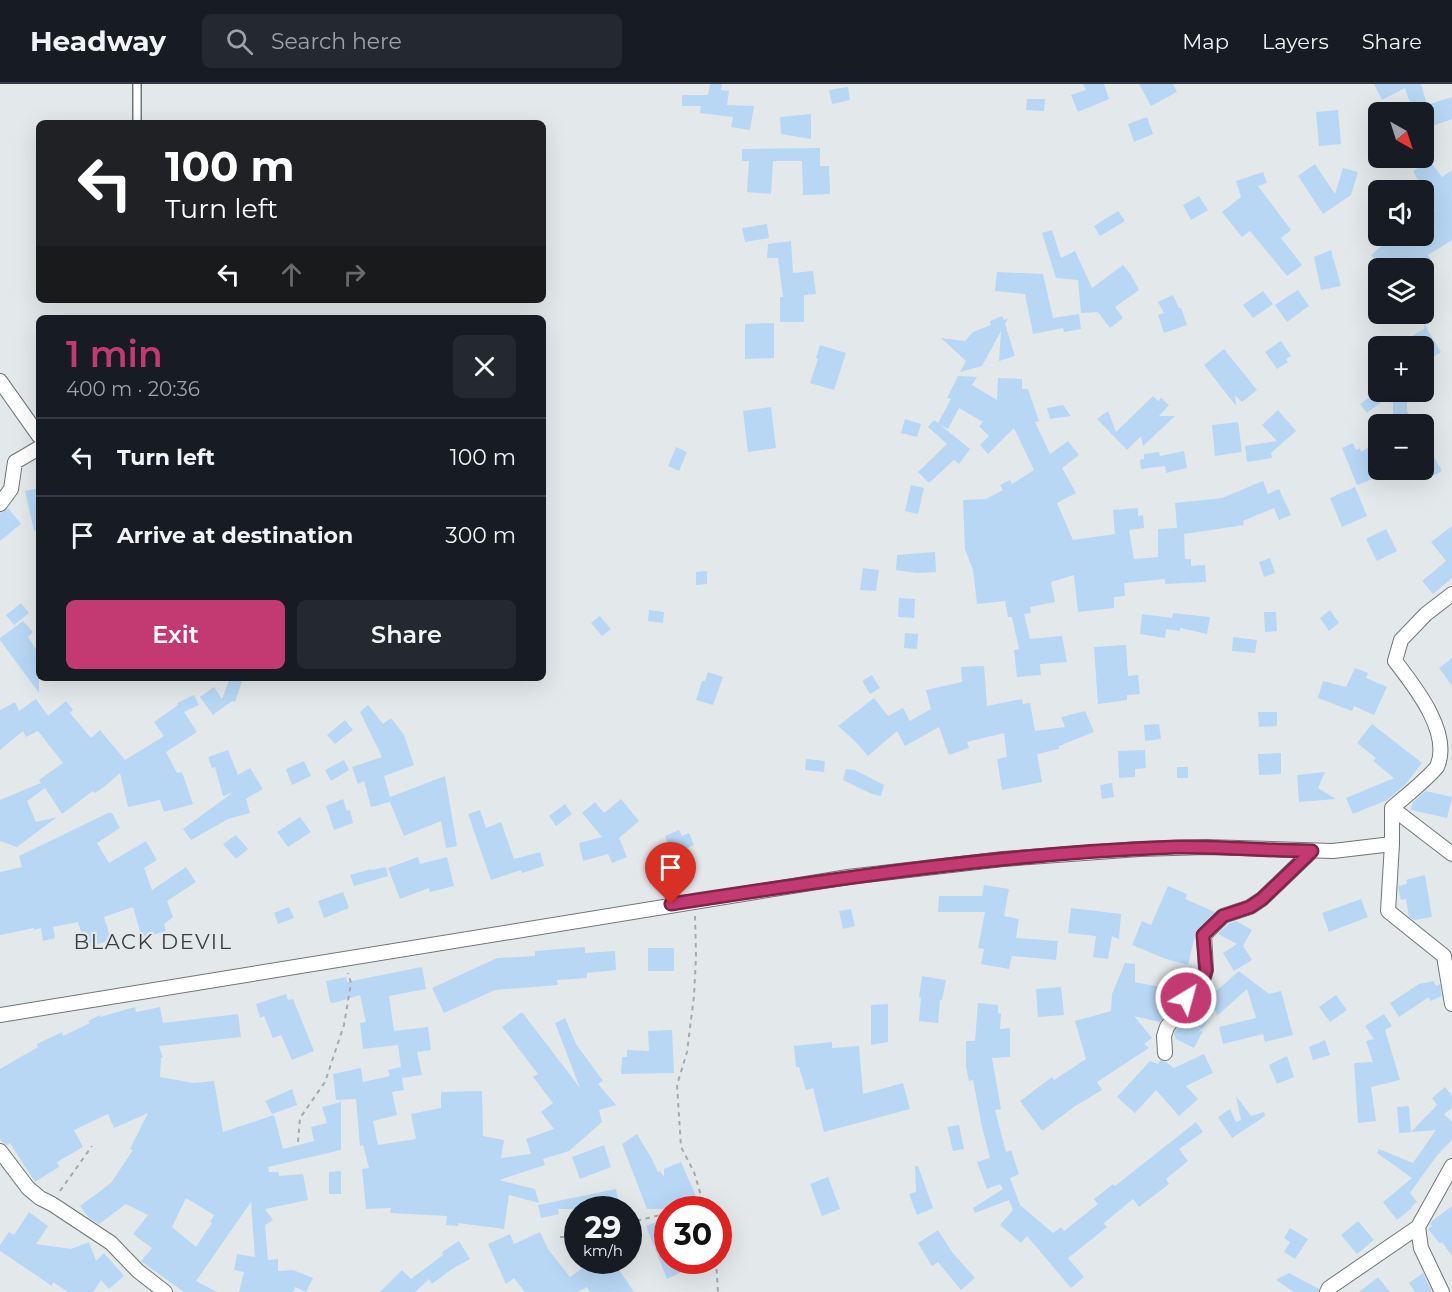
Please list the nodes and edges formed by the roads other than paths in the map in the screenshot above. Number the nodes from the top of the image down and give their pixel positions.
1 (137, 84) edge
2 (136, 120) edge
3 (0, 381) edge
4 (36, 432) edge
5 (36, 450) edge
6 (0, 504) edge
7 (1452, 594) edge
8 (1392, 808) junction
9 (1392, 844) junction
10 (1312, 851) junction
11 (1452, 854) edge
12 (1452, 1004) edge
13 (0, 1016) edge
14 (1165, 1053) dead end
15 (0, 1151) edge
16 (1452, 1166) edge
17 (1418, 1227) junction
18 (165, 1292) edge
19 (1327, 1292) edge
20 (1442, 1292) edge

1 - 2 lane
3 - 4 street
5 - 6 street
7 - 8 street
8 - 9 street
8 - 11 street
9 - 10 street
9 - 12 street
10 - 13 street
10 - 14 street
15 - 18 street
16 - 17 street
17 - 19 street
17 - 20 street

